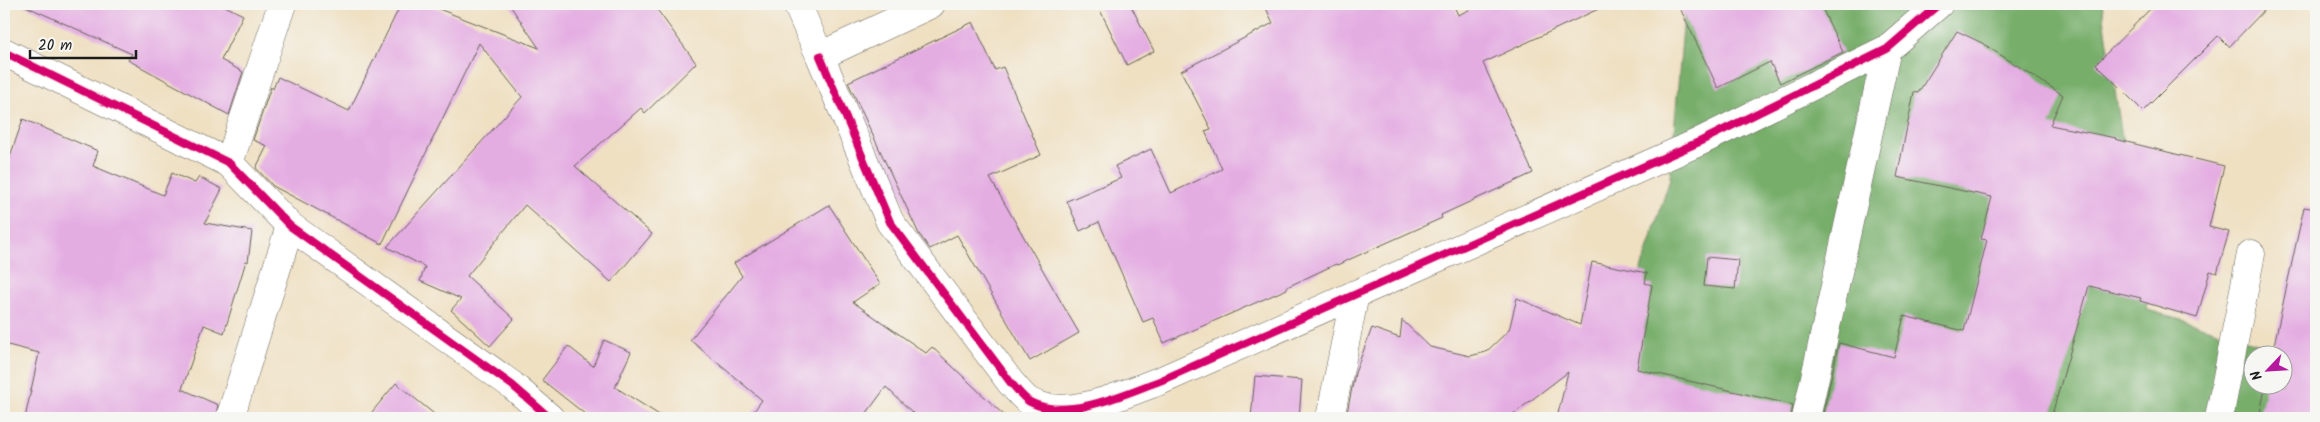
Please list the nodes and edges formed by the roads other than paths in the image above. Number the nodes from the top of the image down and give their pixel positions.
1 (282, 4) edge
2 (797, 4) edge
3 (931, 4) edge
4 (1939, 4) edge
5 (1886, 49) junction
6 (4, 52) edge
7 (820, 56) junction
8 (229, 163) junction
9 (290, 226) junction
10 (2251, 254) dead end
11 (1355, 294) junction
12 (230, 418) edge
13 (550, 418) edge
14 (1330, 418) edge
15 (1806, 418) edge
16 (2219, 418) edge

1 - 8 street
2 - 7 street
3 - 7 street
4 - 5 street
5 - 11 street
5 - 15 street
6 - 8 street
7 - 11 street
8 - 9 street
9 - 12 street
9 - 13 street
10 - 16 street
11 - 14 street

